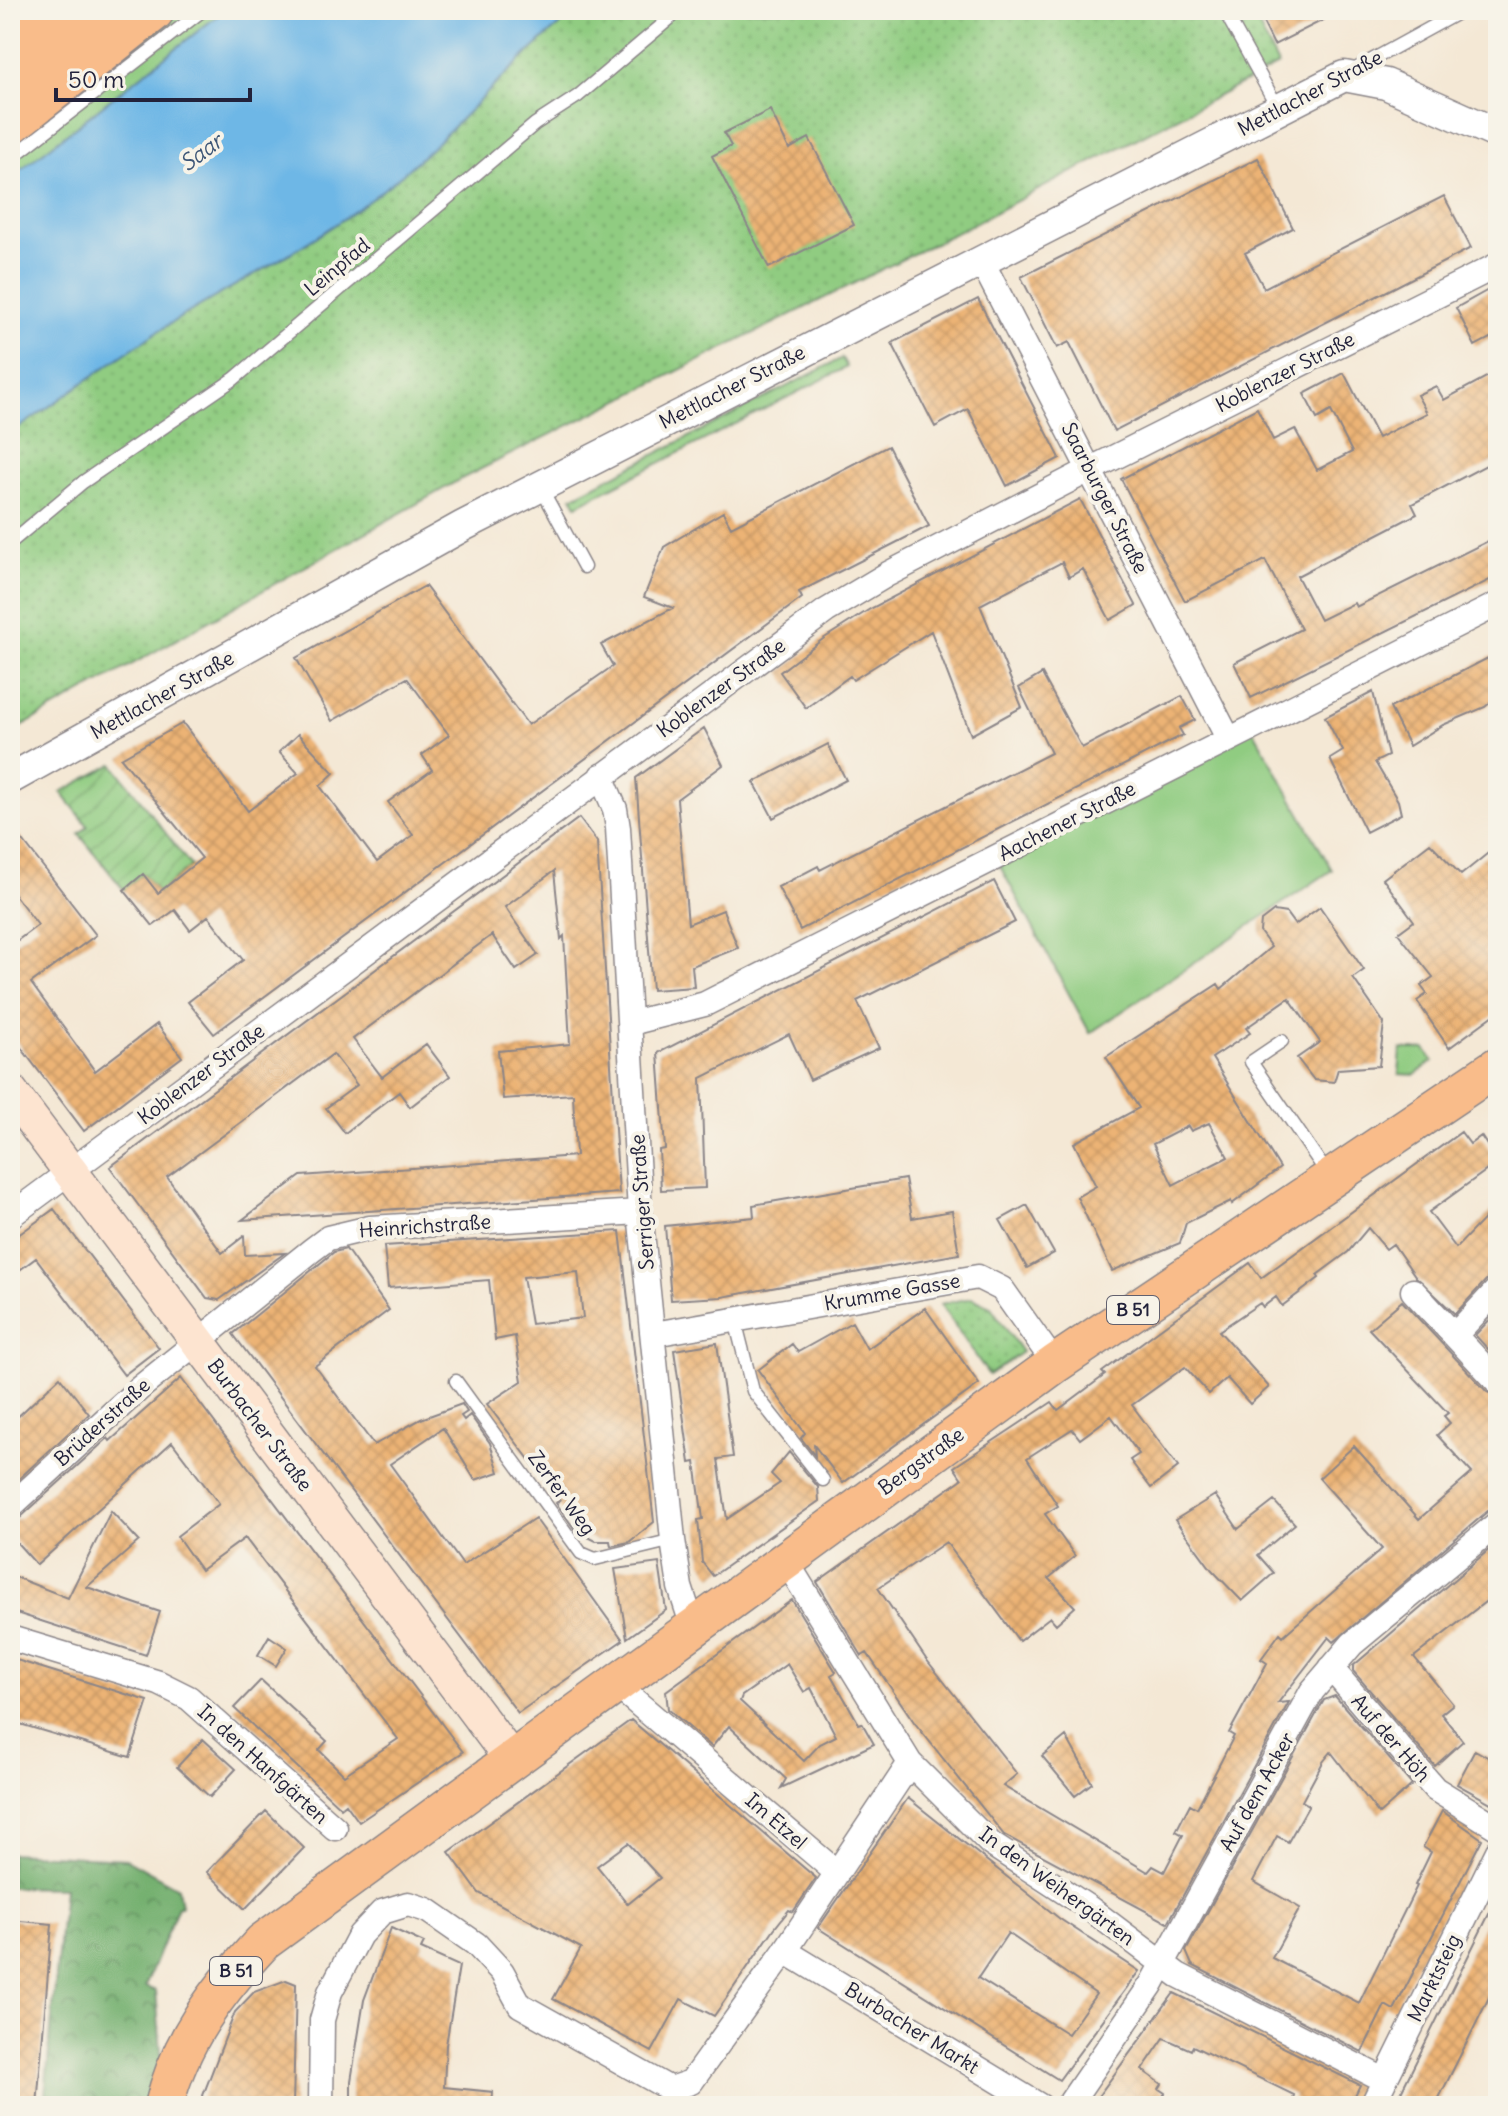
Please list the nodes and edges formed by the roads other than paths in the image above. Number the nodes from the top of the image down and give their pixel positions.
1 (39, 10) edge
2 (95, 10) edge
3 (152, 10) edge
4 (203, 10) edge
5 (680, 10) edge
6 (1224, 10) edge
7 (1463, 10) edge
8 (10, 33) edge
9 (1344, 76) junction
10 (10, 77) edge
11 (1278, 108) junction
12 (10, 122) edge
13 (1498, 134) edge
14 (10, 159) edge
15 (981, 260) junction
16 (1498, 265) edge
17 (1091, 469) junction
18 (540, 486) junction
19 (10, 543) edge
20 (584, 567) dead end
21 (1498, 604) edge
22 (1228, 738) junction
23 (601, 776) junction
24 (10, 779) edge
25 (631, 1023) junction
26 (1282, 1041) dead end
27 (1495, 1075) edge
28 (10, 1091) edge
29 (70, 1171) junction
30 (1331, 1178) junction
31 (640, 1212) junction
32 (10, 1216) edge
33 (1498, 1289) edge
34 (1413, 1291) dead end
35 (735, 1320) junction
36 (654, 1334) junction
37 (1455, 1335) junction
38 (197, 1341) junction
39 (1055, 1364) junction
40 (456, 1381) dead end
41 (1498, 1382) edge
42 (823, 1480) dead end
43 (10, 1507) edge
44 (1498, 1523) edge
45 (673, 1540) junction
46 (786, 1561) junction
47 (693, 1627) junction
48 (10, 1638) edge
49 (1331, 1668) junction
50 (615, 1684) junction
51 (511, 1759) junction
52 (910, 1763) junction
53 (335, 1828) dead end
54 (1498, 1828) edge
55 (1498, 1851) edge
56 (836, 1872) junction
57 (785, 1951) junction
58 (1163, 1964) junction
59 (1384, 2080) junction
60 (164, 2106) edge
61 (321, 2106) edge
62 (1040, 2106) edge
63 (1068, 2106) edge
64 (1372, 2106) edge

1 - 8 highway
2 - 10 highway
3 - 12 highway
4 - 14 lane
5 - 19 lane, Leinpfad
6 - 11 lane
7 - 9 lane, Mettlacher Straße
9 - 11 street, Mettlacher Straße
9 - 13 street
11 - 15 street, Mettlacher Straße
15 - 17 street, Saarburger Straße
15 - 18 street, Mettlacher Straße
16 - 17 street, Koblenzer Straße
17 - 22 street, Saarburger Straße
17 - 23 street, Koblenzer Straße
18 - 20 lane
18 - 24 street, Mettlacher Straße
21 - 22 street, Aachener Straße
22 - 25 street, Aachener Straße
23 - 25 street, Serriger Straße
23 - 29 street, Koblenzer Straße
25 - 31 street, Serriger Straße
26 - 30 lane
27 - 30 main road, Bergstraße / B 51
28 - 29 main road, Burbacher Straße
29 - 32 street, Koblenzer Straße
29 - 38 main road, Burbacher Straße
30 - 39 main road, Bergstraße / B 51
31 - 36 street, Serriger Straße
31 - 38 street, Heinrichstraße
33 - 37 street
34 - 37 street
35 - 36 street, Krumme Gasse
35 - 39 street, Krumme Gasse
35 - 42 lane
36 - 45 street, Serriger Straße
37 - 41 street
38 - 43 street, Brüderstraße
38 - 51 main road, Burbacher Straße
39 - 46 main road, Bergstraße / B 51
40 - 45 lane, Zerfer Weg
44 - 49 street, Auf dem Acker
45 - 47 street, Serriger Straße
46 - 47 main road, Bergstraße / B 51
46 - 52 street, In den Weihergärten
47 - 50 main road, Bergstraße / B 51
48 - 53 street, In den Hanfgärten
49 - 54 street, Auf der Höh
49 - 58 street, Auf dem Acker
50 - 51 main road, Bergstraße / B 51
50 - 56 street, Im Etzel
51 - 60 main road, Bergstraße / B 51
52 - 56 street
52 - 58 street, In den Weihergärten
55 - 59 street, Marktsteig
56 - 57 street
57 - 61 street
57 - 62 street, Burbacher Markt
58 - 59 street, In den Weihergärten
58 - 63 street, Auf dem Acker
59 - 64 street, Marktsteig

